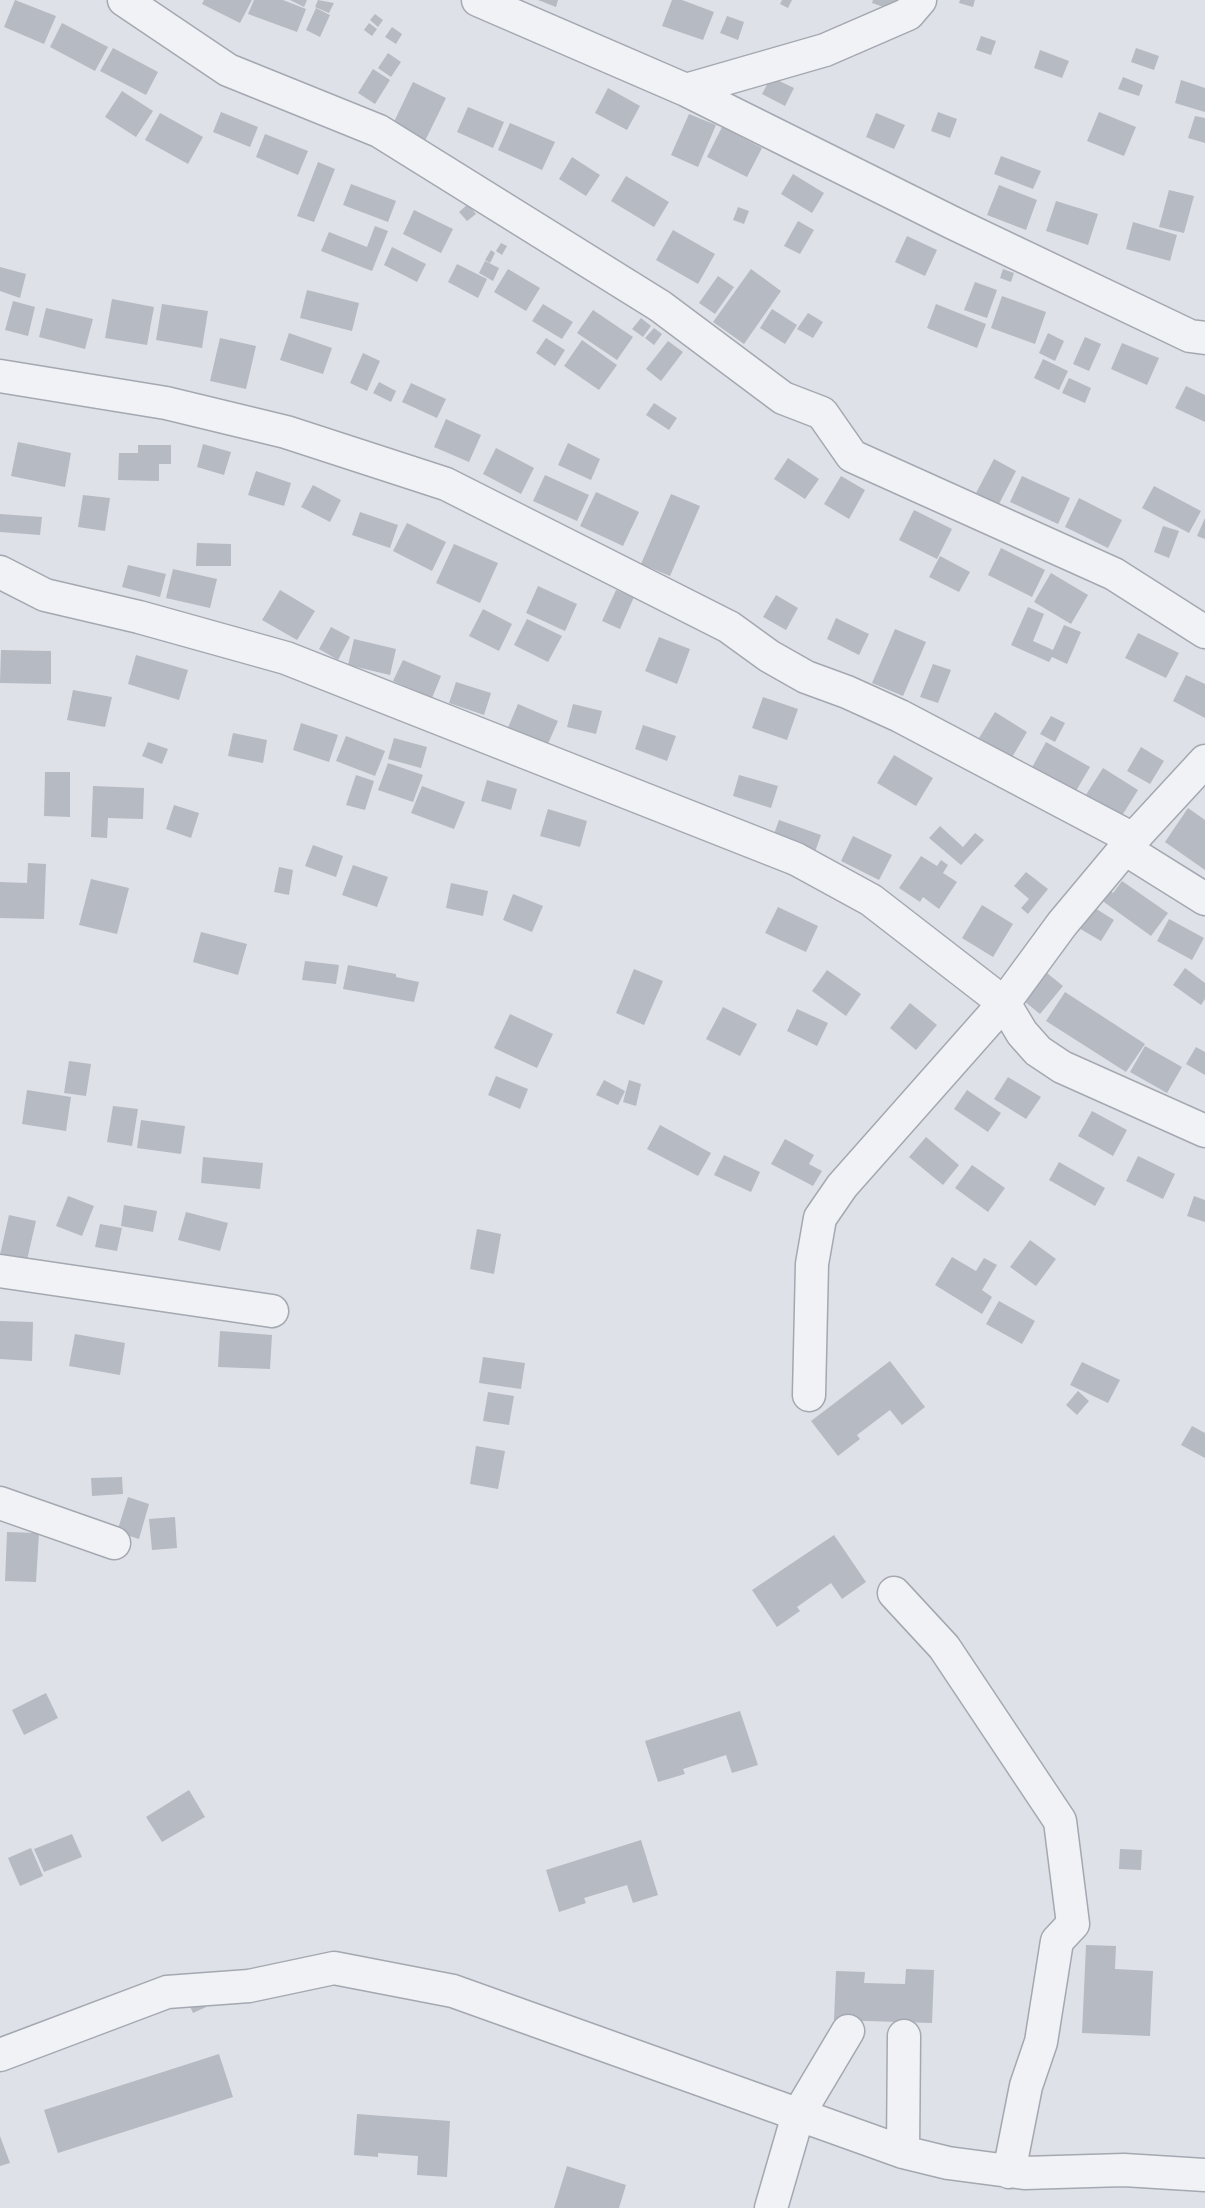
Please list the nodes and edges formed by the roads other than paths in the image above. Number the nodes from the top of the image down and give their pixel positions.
1 (124, 0) edge
2 (478, 0) edge
3 (920, 0) edge
4 (686, 90) junction
5 (1205, 338) edge
6 (0, 376) edge
7 (0, 572) edge
8 (1205, 632) edge
9 (1205, 761) edge
10 (1129, 844) junction
11 (1205, 899) edge
12 (1004, 1003) junction
13 (1205, 1131) edge
14 (0, 1271) edge
15 (272, 1311) dead end
16 (809, 1395) dead end
17 (0, 1503) edge
18 (114, 1542) dead end
19 (894, 1593) dead end
20 (848, 2031) dead end
21 (904, 2036) dead end
22 (0, 2055) edge
23 (798, 2115) junction
24 (903, 2152) junction
25 (1009, 2172) junction
26 (1205, 2175) edge
27 (771, 2208) edge

1 - 8 street
2 - 4 street
3 - 4 street
4 - 5 street
6 - 10 street
7 - 12 street
9 - 10 street
10 - 11 street
10 - 12 street
12 - 13 street
12 - 16 street
14 - 15 street
17 - 18 street
19 - 25 street
20 - 23 street
21 - 24 street
22 - 23 street
23 - 24 street
23 - 27 street
24 - 25 street
25 - 26 street

